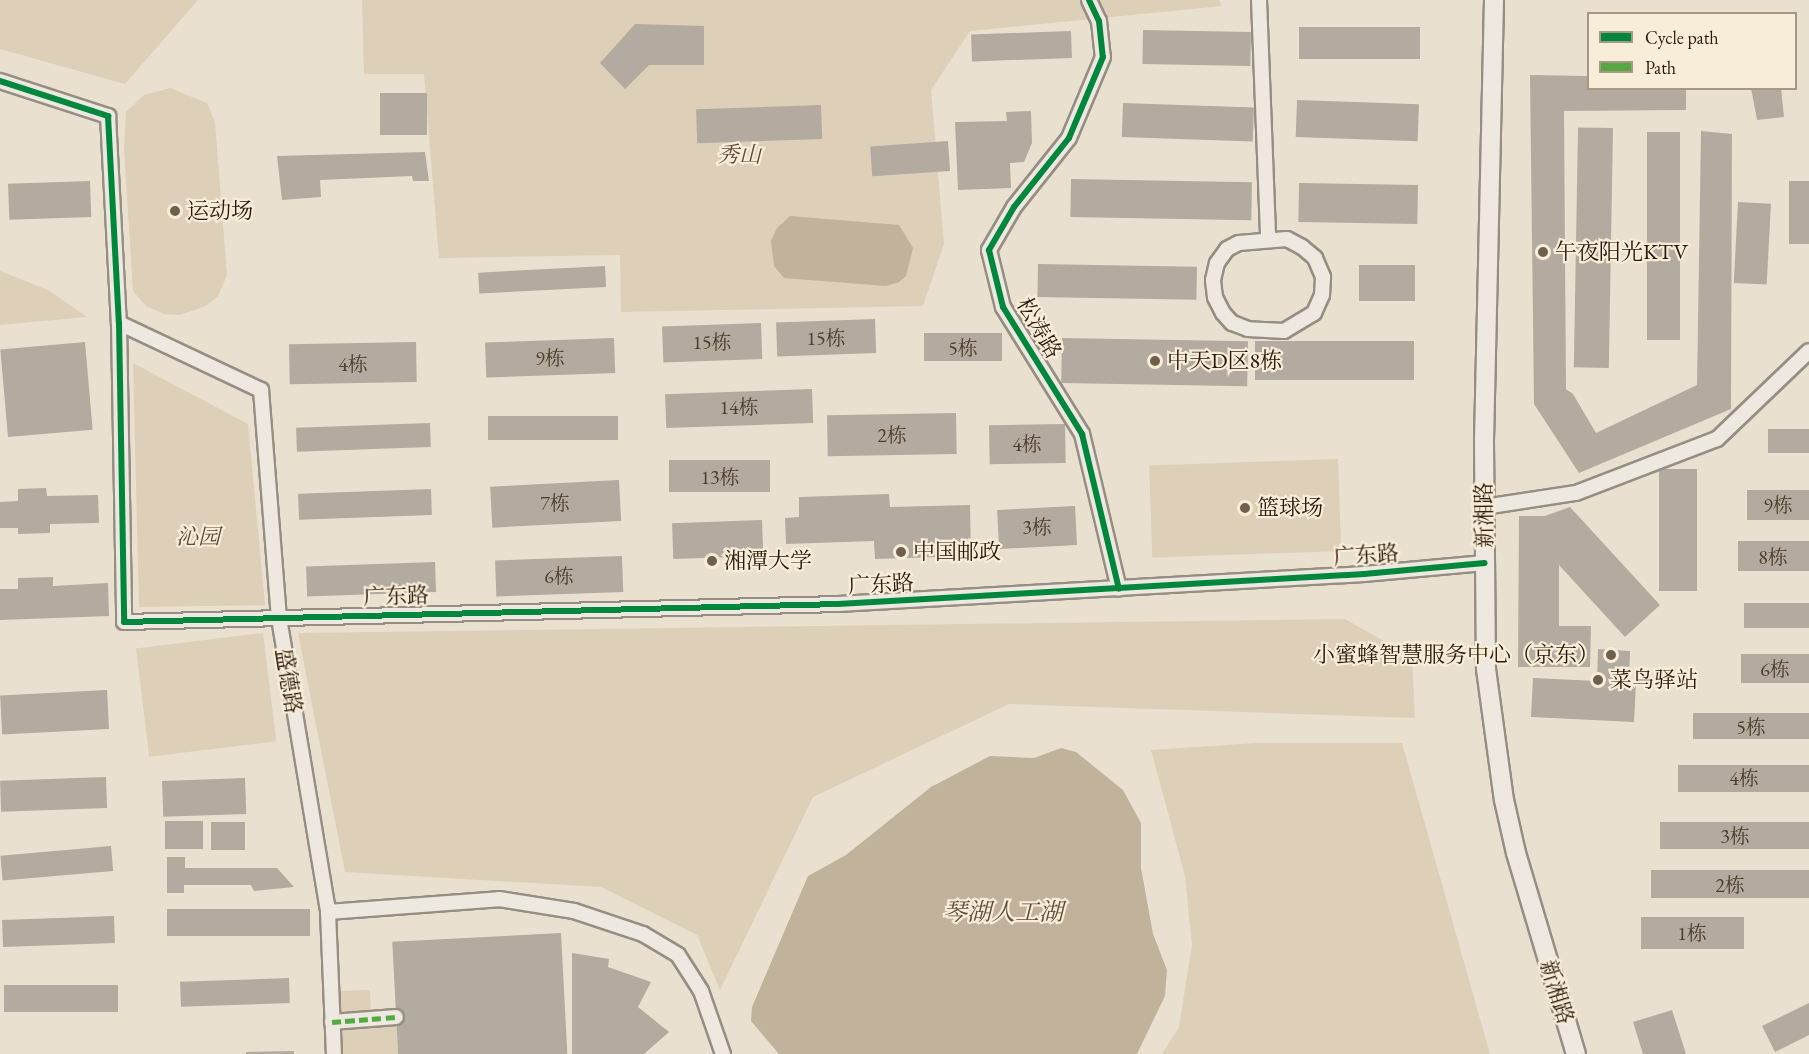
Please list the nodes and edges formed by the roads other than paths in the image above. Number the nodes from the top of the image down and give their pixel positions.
1 (1089, 0) edge
2 (1259, 0) edge
3 (1494, 0) edge
4 (0, 81) edge
5 (1268, 239) junction
6 (119, 323) junction
7 (1809, 351) edge
8 (1484, 507) junction
9 (1485, 563) junction
10 (1119, 589) junction
11 (279, 618) junction
12 (328, 912) junction
13 (396, 1017) dead end
14 (332, 1022) junction
15 (334, 1054) edge
16 (723, 1054) edge
17 (1576, 1054) edge

1 - 10 street, 松涛路
2 - 5 street
3 - 8 street, 新湘路
4 - 6 street
5 - 5 street
6 - 11 street, 盛德路
6 - 11 street, 广东路
7 - 8 street
8 - 9 street, 新湘路
9 - 10 street, 广东路
9 - 17 street, 新湘路
10 - 11 street, 广东路
11 - 12 street, 盛德路
12 - 14 street, 盛德路
12 - 16 street
13 - 14 street
14 - 15 street, 盛德路

